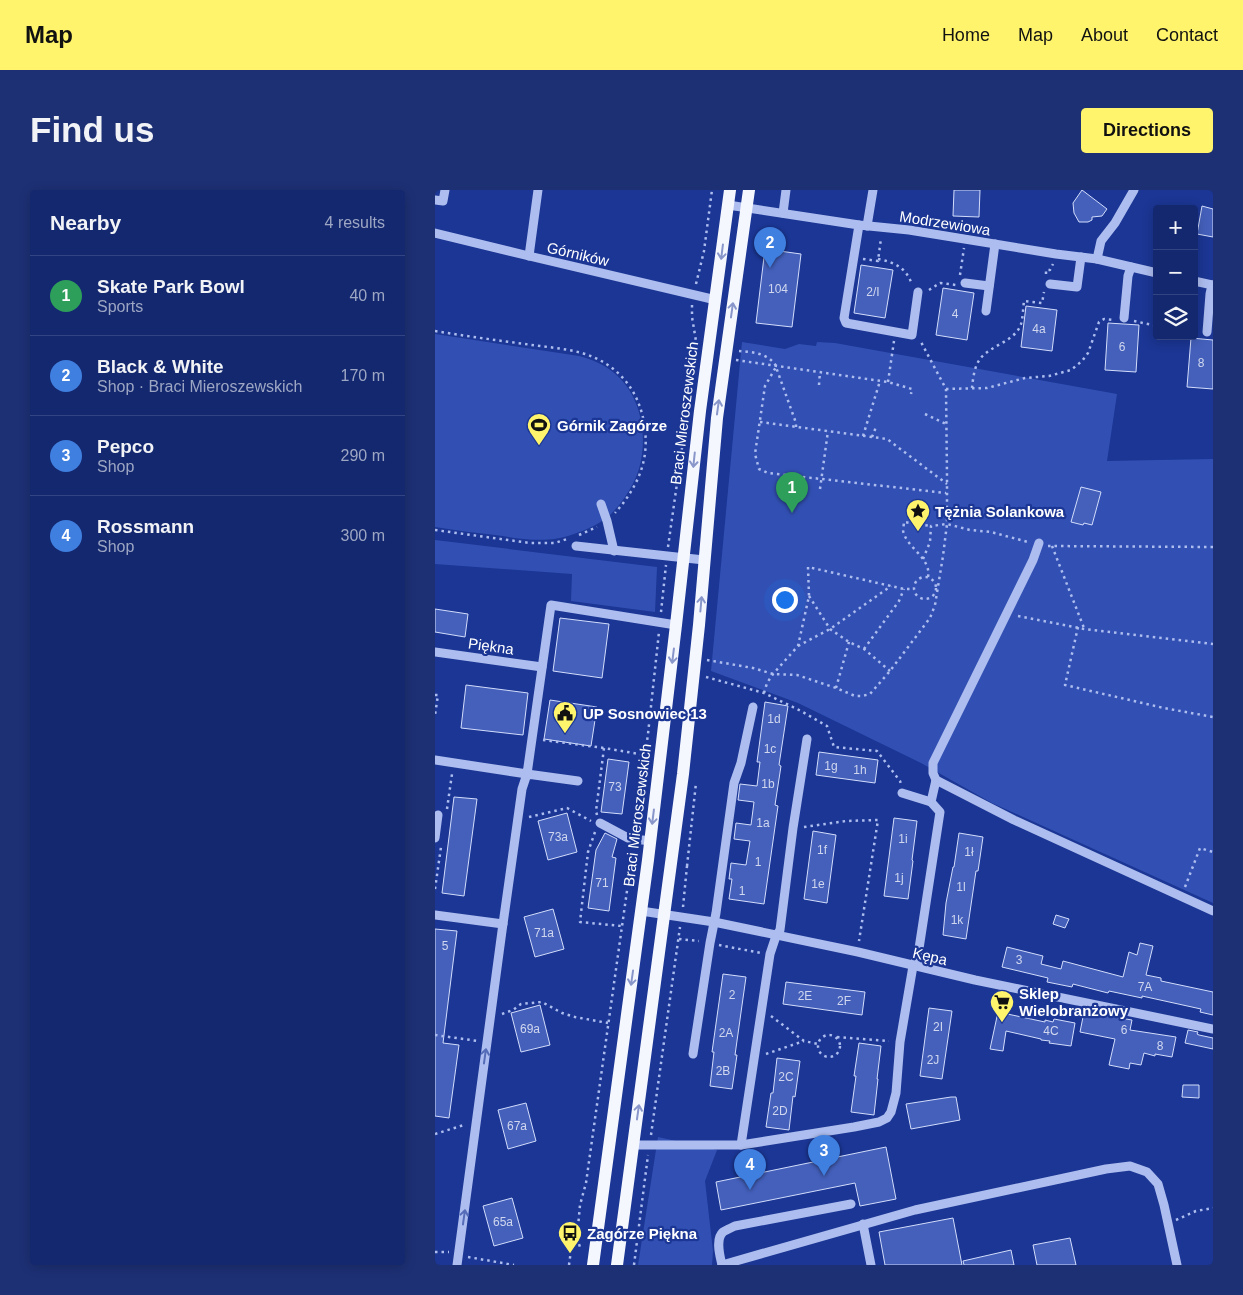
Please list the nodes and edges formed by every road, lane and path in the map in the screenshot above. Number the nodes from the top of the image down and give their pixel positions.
1 (445, 190) edge
2 (538, 190) edge
3 (712, 190) edge
4 (730, 190) edge
5 (749, 190) edge
6 (786, 190) edge
7 (873, 190) edge
8 (1134, 190) edge
9 (435, 200) edge
10 (728, 205) junction
11 (746, 208) junction
12 (783, 214) junction
13 (863, 225) junction
14 (883, 227) junction
15 (435, 233) edge
16 (965, 239) junction
17 (995, 244) junction
18 (529, 256) junction
19 (1081, 256) junction
20 (855, 257) junction
21 (878, 259) junction
22 (1097, 259) junction
23 (1131, 267) junction
24 (1046, 270) dead end
25 (1153, 272) edge
26 (1047, 282) junction
27 (1198, 282) edge
28 (965, 283) dead end
29 (1212, 285) edge
30 (989, 286) junction
31 (918, 292) junction
32 (694, 294) junction
33 (716, 300) junction
34 (986, 311) dead end
35 (1211, 314) edge
36 (1124, 320) junction
37 (1153, 325) edge
38 (912, 330) junction
39 (435, 331) edge
40 (895, 332) junction
41 (1207, 332) dead end
42 (695, 345) dead end
43 (737, 350) dead end
44 (736, 360) dead end
45 (776, 367) junction
46 (820, 372) junction
47 (880, 381) junction
48 (888, 382) junction
49 (819, 385) dead end
50 (972, 388) junction
51 (946, 389) junction
52 (911, 394) dead end
53 (925, 414) dead end
54 (761, 422) junction
55 (945, 424) junction
56 (796, 427) junction
57 (876, 427) dead end
58 (827, 431) junction
59 (863, 436) junction
60 (873, 437) junction
61 (683, 442) dead end
62 (821, 478) junction
63 (947, 484) junction
64 (819, 488) dead end
65 (947, 493) junction
66 (601, 504) dead end
67 (607, 521) junction
68 (947, 524) junction
69 (931, 526) junction
70 (435, 530) edge
71 (576, 537) dead end
72 (569, 539) dead end
73 (1039, 543) junction
74 (576, 546) dead end
75 (1052, 546) junction
76 (1213, 547) edge
77 (614, 550) junction
78 (667, 557) junction
79 (683, 558) junction
80 (704, 560) junction
81 (923, 560) junction
82 (929, 577) junction
83 (891, 585) junction
84 (904, 588) junction
85 (914, 589) junction
86 (936, 591) junction
87 (809, 596) junction
88 (1007, 614) junction
89 (660, 623) junction
90 (676, 625) junction
91 (1078, 627) junction
92 (830, 629) junction
93 (1085, 629) junction
94 (849, 642) junction
95 (1213, 644) edge
96 (798, 646) junction
97 (864, 649) junction
98 (435, 652) edge
99 (706, 660) dead end
100 (542, 667) junction
101 (891, 671) junction
102 (773, 674) junction
103 (705, 677) dead end
104 (836, 688) junction
105 (764, 693) junction
106 (435, 695) edge
107 (753, 707) dead end
108 (435, 715) edge
109 (1213, 717) edge
110 (532, 739) junction
111 (807, 739) dead end
112 (604, 748) junction
113 (645, 755) junction
114 (435, 760) edge
115 (527, 774) junction
116 (936, 780) junction
117 (577, 781) dead end
118 (901, 793) joint
119 (931, 802) junction
120 (438, 815) dead end
121 (529, 817) dead end
122 (600, 823) joint
123 (793, 828) junction
124 (435, 838) edge
125 (634, 839) junction
126 (650, 841) junction
127 (1213, 852) edge
128 (1182, 896) junction
129 (641, 911) junction
130 (1213, 911) edge
131 (664, 914) junction
132 (435, 915) edge
133 (714, 922) junction
134 (503, 924) junction
135 (621, 926) junction
136 (775, 936) junction
137 (679, 939) dead end
138 (710, 943) junction
139 (858, 952) junction
140 (769, 954) junction
141 (913, 966) junction
142 (762, 1010) junction
143 (501, 1014) dead end
144 (608, 1023) junction
145 (1213, 1029) edge
146 (435, 1035) edge
147 (836, 1037) junction
148 (804, 1041) junction
149 (487, 1042) junction
150 (900, 1042) junction
151 (818, 1044) junction
152 (693, 1054) dead end
153 (754, 1058) junction
154 (477, 1121) junction
155 (435, 1134) edge
156 (634, 1145) junction
157 (741, 1145) junction
158 (851, 1204) dead end
159 (1213, 1208) edge
160 (1168, 1223) junction
161 (863, 1224) junction
162 (577, 1238) junction
163 (637, 1243) dead end
164 (580, 1247) dead end
165 (467, 1257) dead end
166 (457, 1265) edge
167 (514, 1265) edge
168 (569, 1265) edge
169 (593, 1265) edge
170 (617, 1265) edge
171 (634, 1265) edge
172 (722, 1265) edge
173 (871, 1265) edge
174 (1177, 1265) edge

1 - 9 street
2 - 18 street
3 - 32 path
4 - 10 main road, Braci Mieroszewskich
5 - 11 main road
6 - 12 street
7 - 13 street
8 - 22 street
10 - 11 street, Modrzewiowa
10 -> 33 main road, Braci Mieroszewskich
11 - 12 street, Modrzewiowa
80 -> 11 main road
12 - 13 street, Modrzewiowa
13 - 14 street, Modrzewiowa
13 - 20 street
14 - 16 street, Modrzewiowa
14 - 21 path
15 - 18 street, Górników
16 - 17 street, Modrzewiowa
16 - 31 path
17 - 19 street, Modrzewiowa
17 - 30 street
18 - 32 street, Górników
19 - 22 street, Modrzewiowa
19 - 26 street
20 - 21 path
20 - 40 street
21 - 31 path
22 - 23 street, Modrzewiowa
23 - 25 street, Modrzewiowa
23 - 36 street
24 - 26 path
26 - 50 path
27 - 29 street
28 - 30 street
29 - 35 street
30 - 34 street
31 - 38 street
32 - 33 street, Górników
32 - 42 path
33 -> 79 main road, Braci Mieroszewskich
35 - 41 street
36 - 37 path
36 - 50 path
38 - 40 street
38 - 51 path
39 - 67 path
40 - 48 path
43 - 45 path
44 - 45 path
45 - 46 path
45 - 54 path
45 - 56 path
46 - 47 path
46 - 49 path
47 - 48 path
47 - 59 path
48 - 52 path
50 - 51 path
51 - 55 path
53 - 55 path
54 - 56 path
54 - 62 path
55 - 63 path
56 - 58 path
57 - 60 path
58 - 59 path
58 - 62 path
59 - 60 path
60 - 63 path
61 - 78 path
62 - 64 path
62 - 65 path
63 - 65 path
65 - 68 path
66 - 67 street
67 - 71 path
67 - 77 street
68 - 69 path
68 - 73 path
68 - 86 path
69 - 81 path
69 - 81 path
70 - 72 path
73 - 75 path
73 - 88 street
74 - 77 street
75 - 76 path
75 - 93 path
77 - 78 street
78 - 79 street
78 - 89 path
79 - 80 street
79 - 90 main road, Braci Mieroszewskich
131 -> 80 main road
81 - 82 path
82 - 85 path
82 - 86 path
83 - 84 path
83 - 87 path
83 - 92 path
84 - 85 path
84 - 97 path
85 - 86 path
86 - 101 path
87 - 92 path
87 - 96 path
88 - 91 path
88 - 116 street
89 - 90 street
89 - 100 street
89 - 113 path
90 -> 126 main road, Braci Mieroszewskich
91 - 93 path
91 - 109 path
92 - 94 path
92 - 96 path
93 - 95 path
94 - 97 path
94 - 104 path
96 - 102 path
97 - 101 path
98 - 100 street, Piękna
99 - 102 path
100 - 110 street
101 - 104 path
102 - 104 path
102 - 105 path
103 - 105 path
105 - 118 path
106 - 108 path
107 - 133 street
110 - 112 path
110 - 115 street
111 - 123 street
112 - 113 path
112 - 122 path
113 - 125 path
114 - 115 street
115 - 117 street
115 - 134 street
116 - 119 street
116 - 128 street
118 - 119 street
119 - 141 street
120 - 124 street
121 - 135 path
122 - 125 street
123 - 136 street
123 - 139 path
125 - 126 street
125 - 135 path
126 - 129 main road, Braci Mieroszewskich
127 - 128 path
128 - 130 street
129 - 131 street, Kępa
129 -> 169 main road, Braci Mieroszewskich
131 - 133 street, Kępa
156 -> 131 main road
132 - 134 street
133 - 136 street, Kępa
133 - 138 street
134 - 149 street
135 - 144 path
136 - 139 street, Kępa
136 - 140 street
137 - 138 path
138 - 140 path
138 - 152 street
139 - 141 street, Kępa
140 - 142 street
141 - 145 street, Kępa
141 - 150 street
142 - 148 path
142 - 153 street
143 - 144 path
144 - 162 path
146 - 149 path
147 - 150 path
147 - 151 path
147 - 151 path
148 - 151 path
148 - 153 path
154 -> 149 street
150 - 157 street
153 - 157 street
154 - 155 path
166 -> 154 street
156 - 157 street
156 - 170 main road
158 - 172 street
159 - 160 path
160 - 161 street
160 - 174 street
161 - 172 street
161 - 173 street
162 - 164 path
162 - 168 path
163 - 171 path
165 - 167 path

